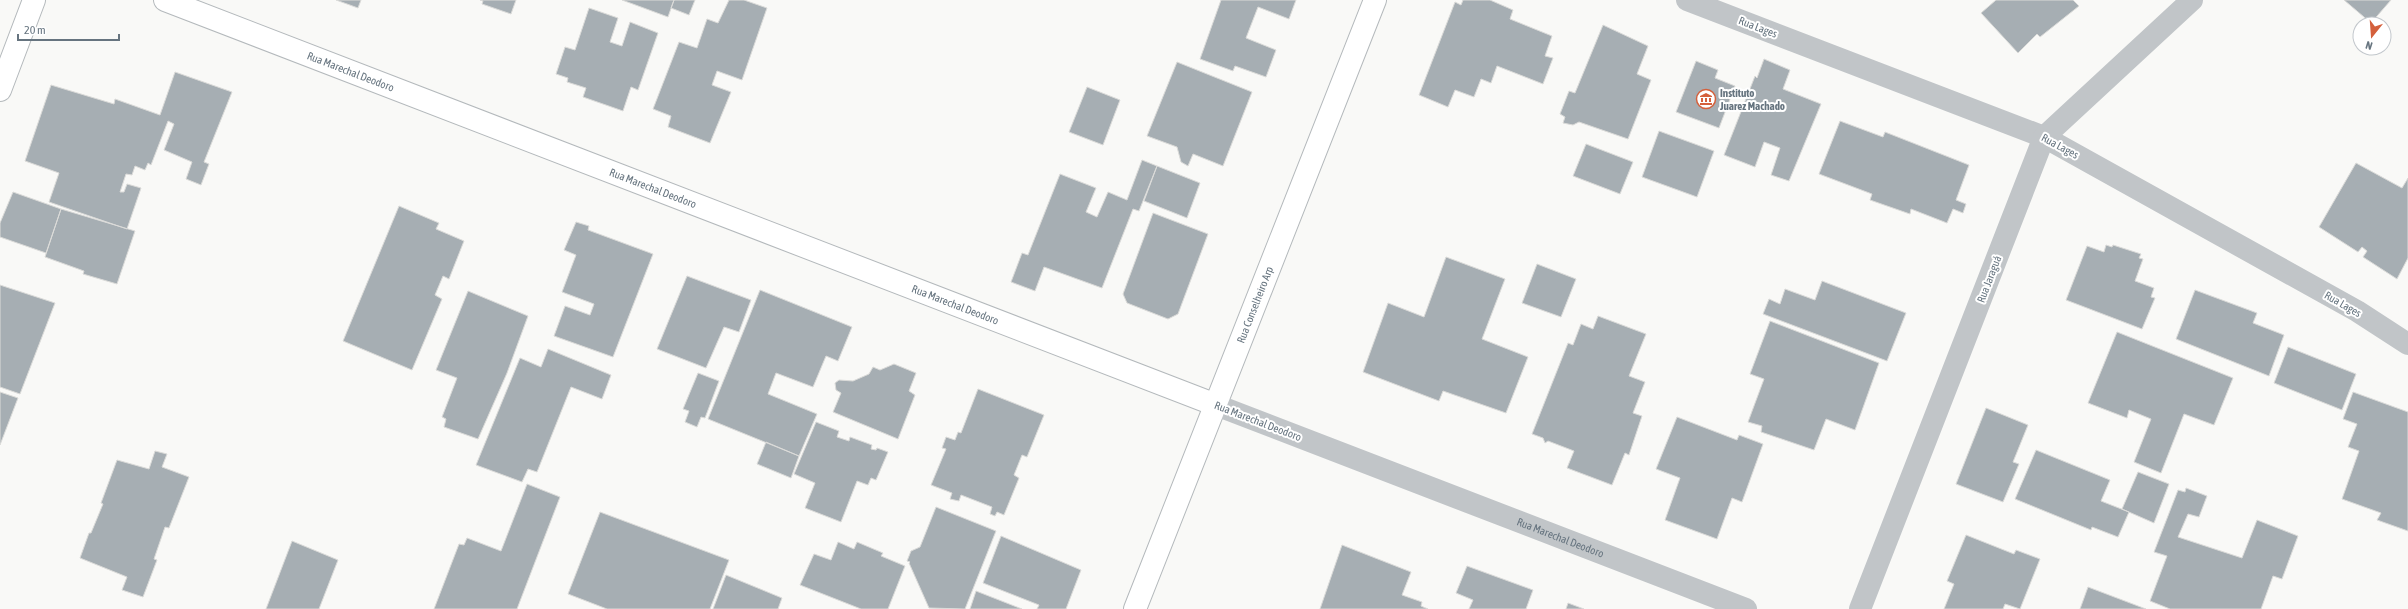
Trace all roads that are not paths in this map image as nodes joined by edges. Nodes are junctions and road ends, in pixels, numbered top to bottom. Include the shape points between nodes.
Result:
1 (34, 0) edge
2 (165, 0) edge
3 (1375, 0) edge
4 (1687, 0) edge
5 (2192, 0) edge
6 (0, 90) edge
7 (2044, 137) junction
8 (2408, 344) edge
9 (1216, 405) junction
10 (1135, 609) edge
11 (1746, 609) edge
12 (1860, 609) edge

1 - 6 main road
2 - 9 main road, Rua Marechal Deodoro
3 - 9 main road, Rua Conselheiro Arp
4 - 7 street, Rua Lages
5 - 7 street, Rua Jaraguá
7 - 8 street, Rua Lages via 2356,312
7 - 12 street, Rua Jaraguá
9 - 10 main road, Rua Conselheiro Arp
9 - 11 street, Rua Marechal Deodoro

